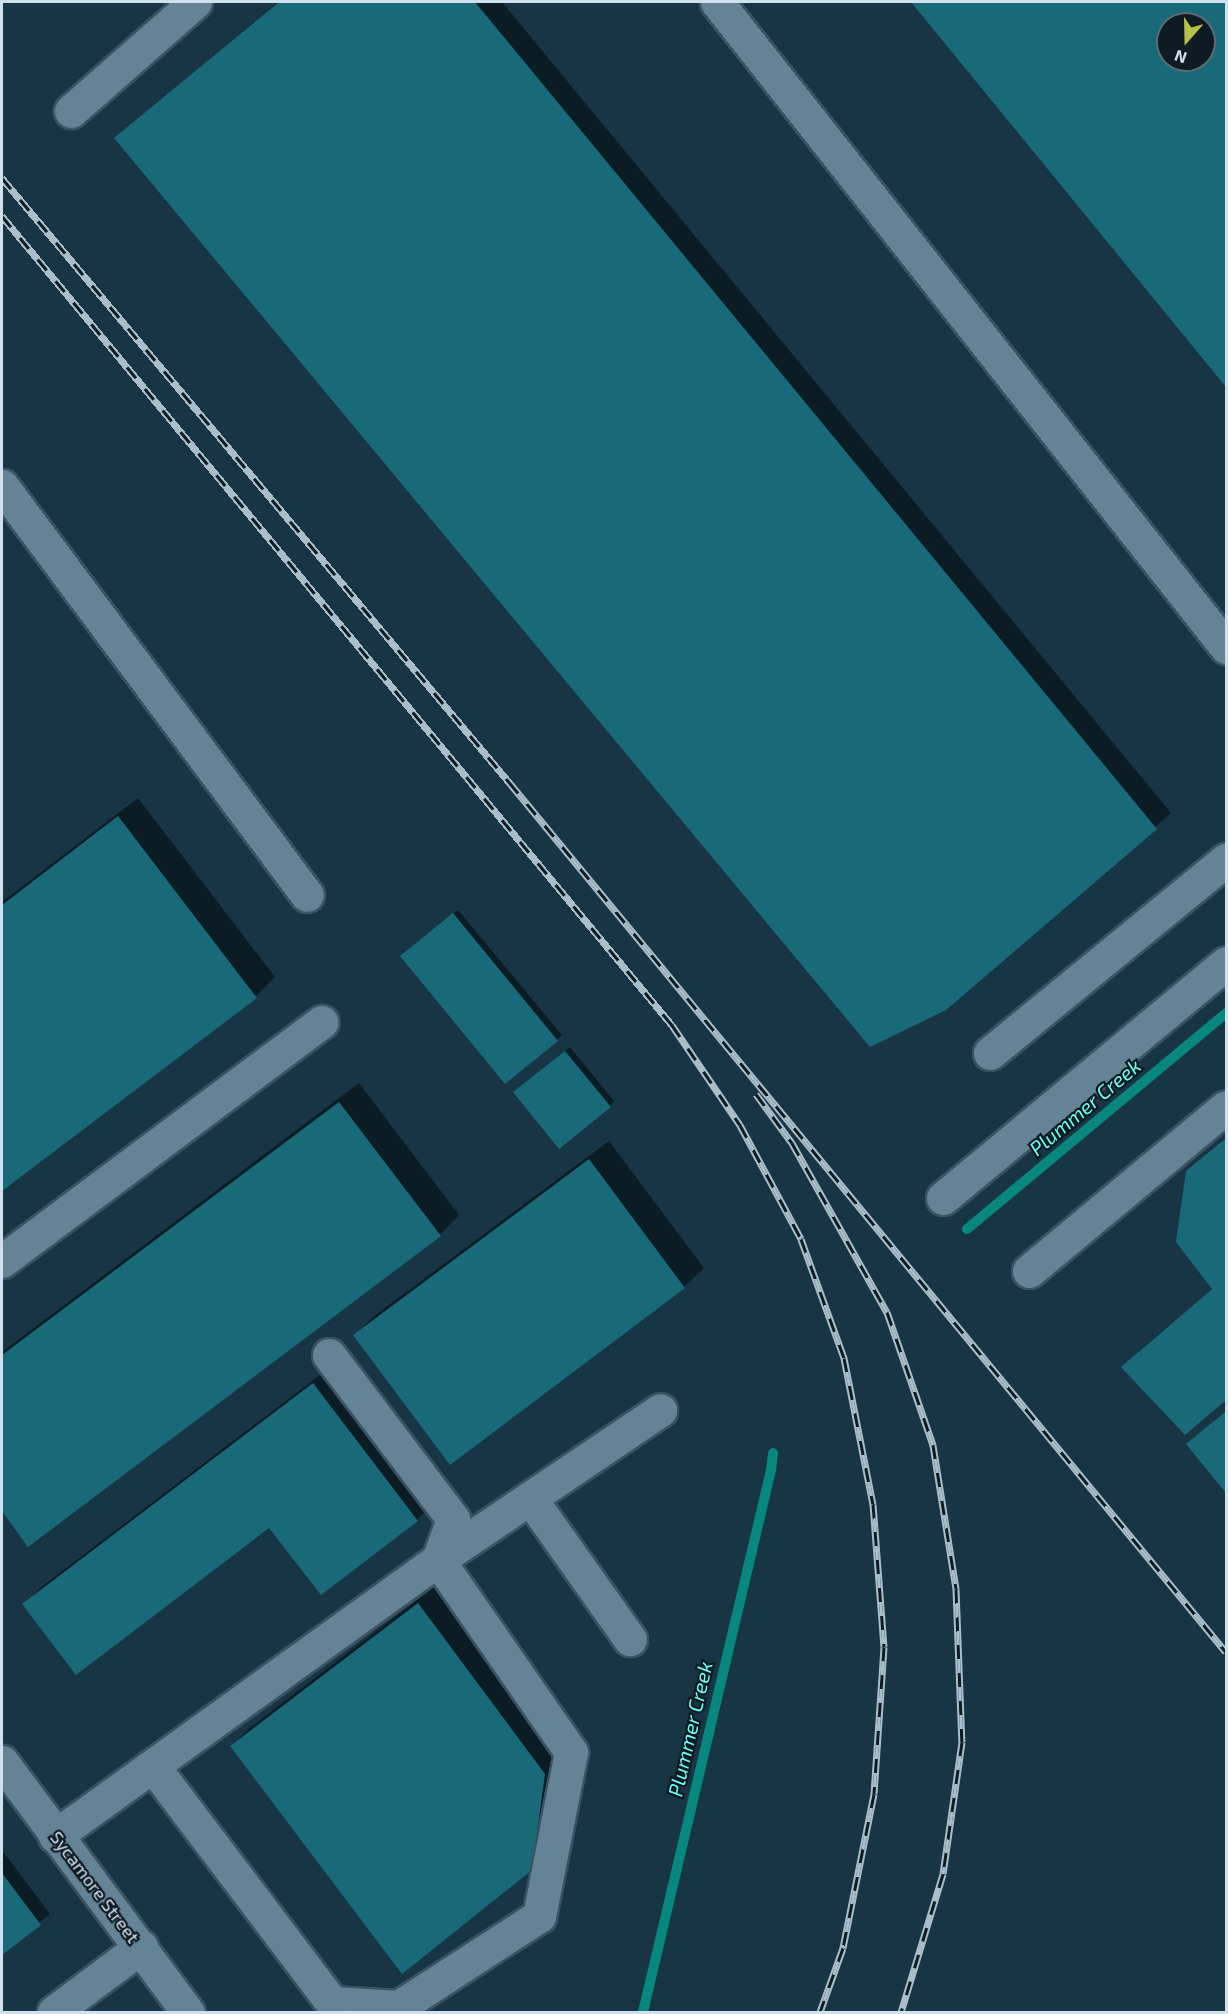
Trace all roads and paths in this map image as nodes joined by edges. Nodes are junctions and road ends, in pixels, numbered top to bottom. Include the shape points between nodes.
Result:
1 (195, 2) edge
2 (717, 2) edge
3 (71, 111) dead end
4 (2, 486) edge
5 (1227, 647) edge
6 (1227, 860) edge
7 (307, 895) dead end
8 (1227, 963) edge
9 (321, 1022) dead end
10 (990, 1053) dead end
11 (1227, 1107) edge
12 (943, 1198) dead end
13 (2, 1261) edge
14 (1029, 1271) dead end
15 (329, 1356) dead end
16 (660, 1410) dead end
17 (530, 1498) junction
18 (438, 1560) junction
19 (630, 1639) dead end
20 (2, 1762) edge
21 (153, 1766) junction
22 (55, 1836) junction
23 (141, 1947) junction
24 (54, 2013) edge
25 (189, 2013) edge

1 - 3 street
2 - 5 street
4 - 7 street
6 - 10 street
8 - 12 street
9 - 13 street
11 - 14 street
15 - 18 street via 453,1519
16 - 17 street
17 - 18 street
17 - 19 street
18 - 21 street
18 - 21 street via 571,1752 539,1916 399,2007 332,2003
20 - 22 street, Sycamore Street
21 - 22 street
22 - 23 street, Sycamore Street
23 - 24 street
23 - 25 street, Sycamore Street

